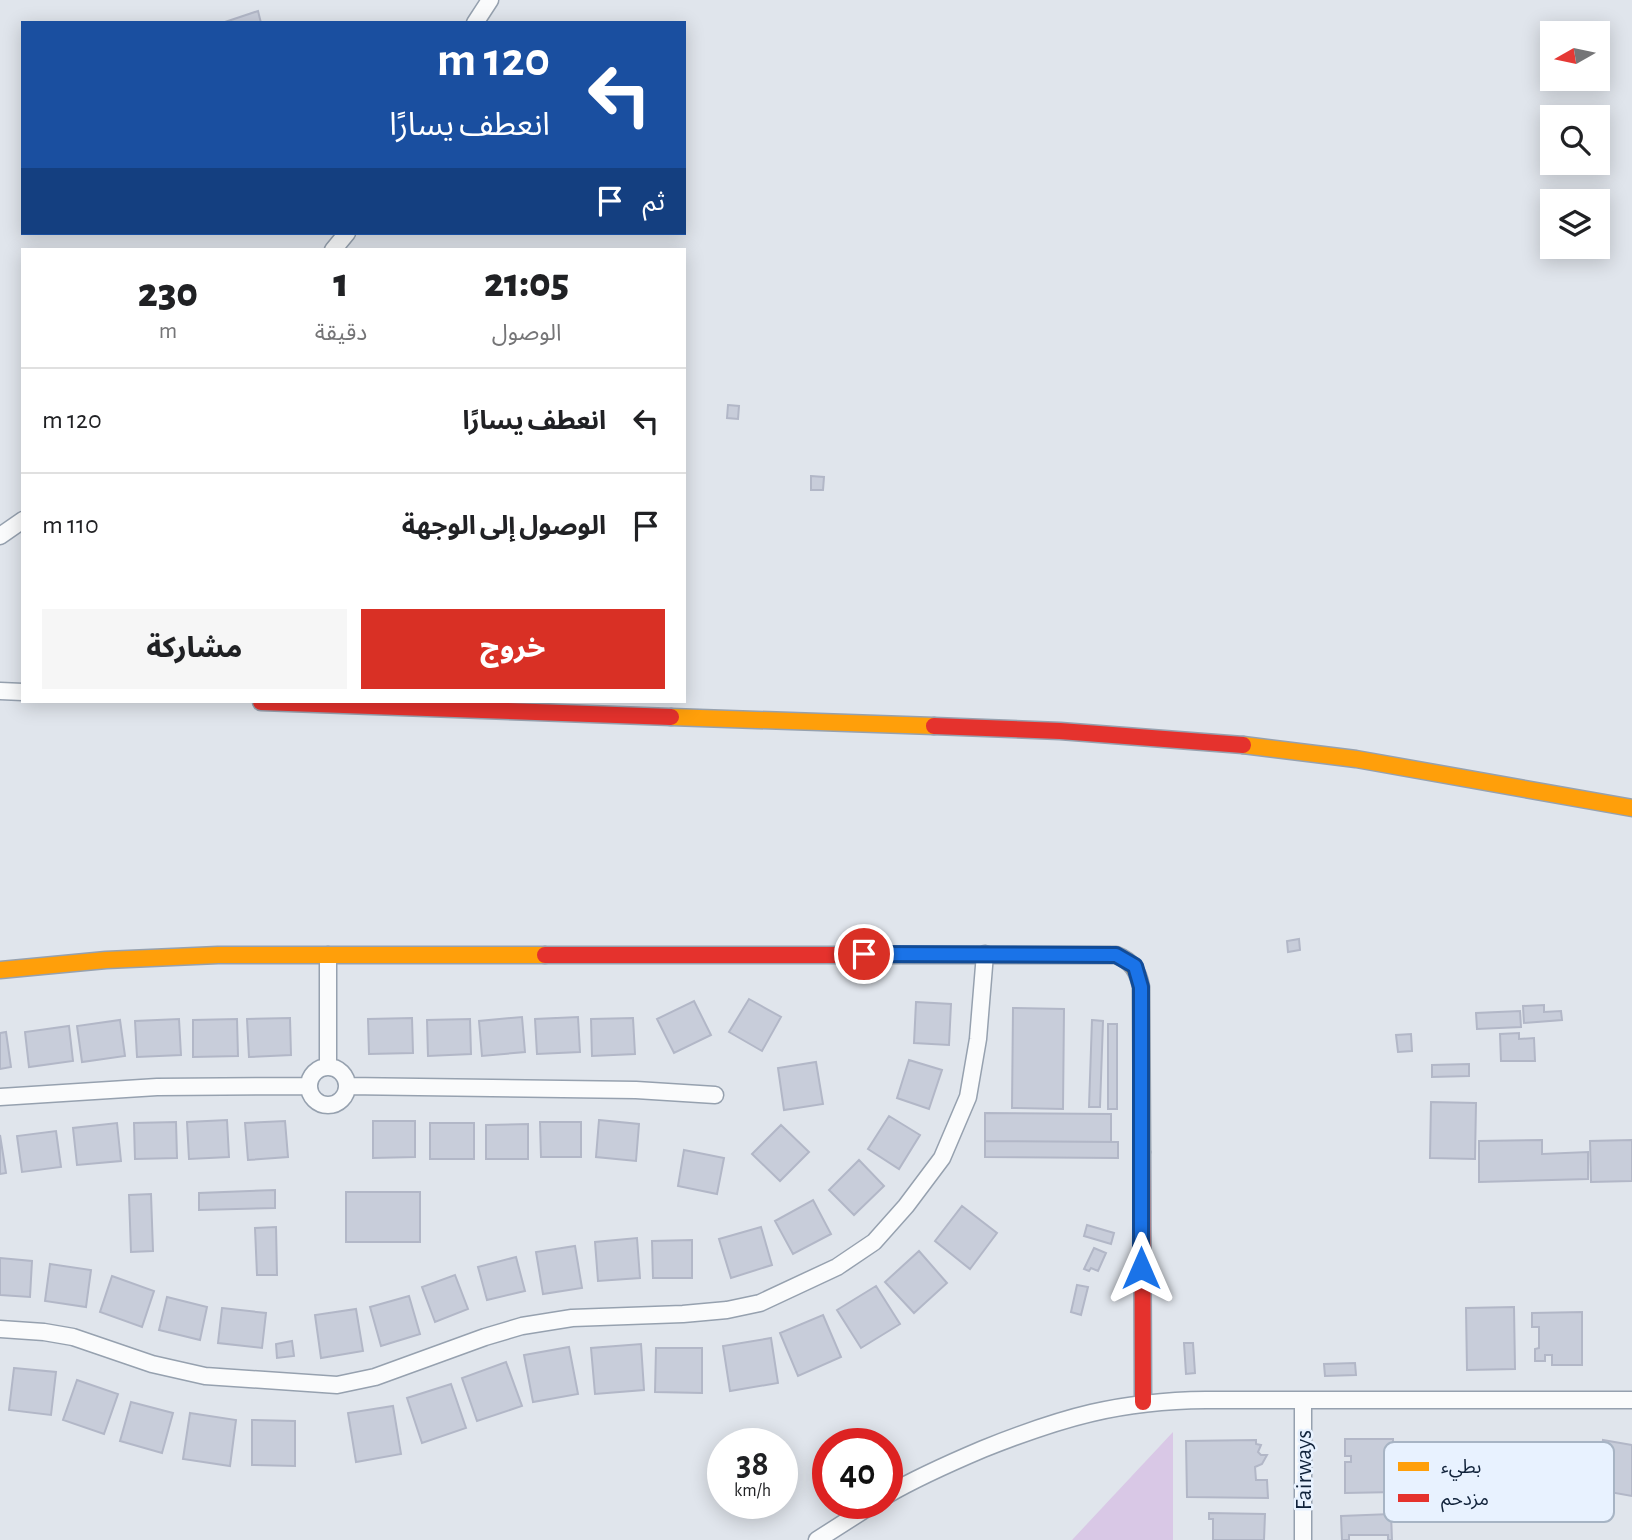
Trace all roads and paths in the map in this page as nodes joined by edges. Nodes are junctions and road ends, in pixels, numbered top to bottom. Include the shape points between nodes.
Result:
1 (490, 0) edge
2 (476, 21) edge
3 (21, 521) edge
4 (0, 536) edge
5 (0, 691) edge
6 (21, 692) edge
7 (289, 703) edge
8 (1632, 808) edge
9 (985, 954) junction
10 (328, 955) junction
11 (0, 970) edge
12 (328, 1067) junction
13 (347, 1086) junction
14 (308, 1087) junction
15 (715, 1095) dead end
16 (0, 1097) edge
17 (0, 1329) edge
18 (1303, 1400) junction
19 (1632, 1400) edge
20 (1143, 1402) junction
21 (903, 1486) edge
22 (850, 1519) edge
23 (817, 1540) edge
24 (1303, 1540) edge

1 - 2 street
3 - 4 street
5 - 6 street
7 - 8 street via 1060,731 1210,741 1368,761
9 - 10 street
9 - 17 street via 968,1097 942,1158 874,1242 837,1266 760,1303 727,1310 572,1318 522,1326 375,1377 337,1385 205,1377 73,1337
9 - 20 street via 1116,955 1130,961 1139,973
10 - 11 street via 162,957
10 - 12 street
12 - 13 street via 342,1072
12 - 14 street via 314,1073
13 - 14 street via 342,1100 328,1106 314,1100
13 - 15 street
14 - 16 street via 157,1087
18 - 19 street
18 - 20 street
18 - 24 street, Fairways
20 - 21 street via 1041,1427
22 - 23 street

